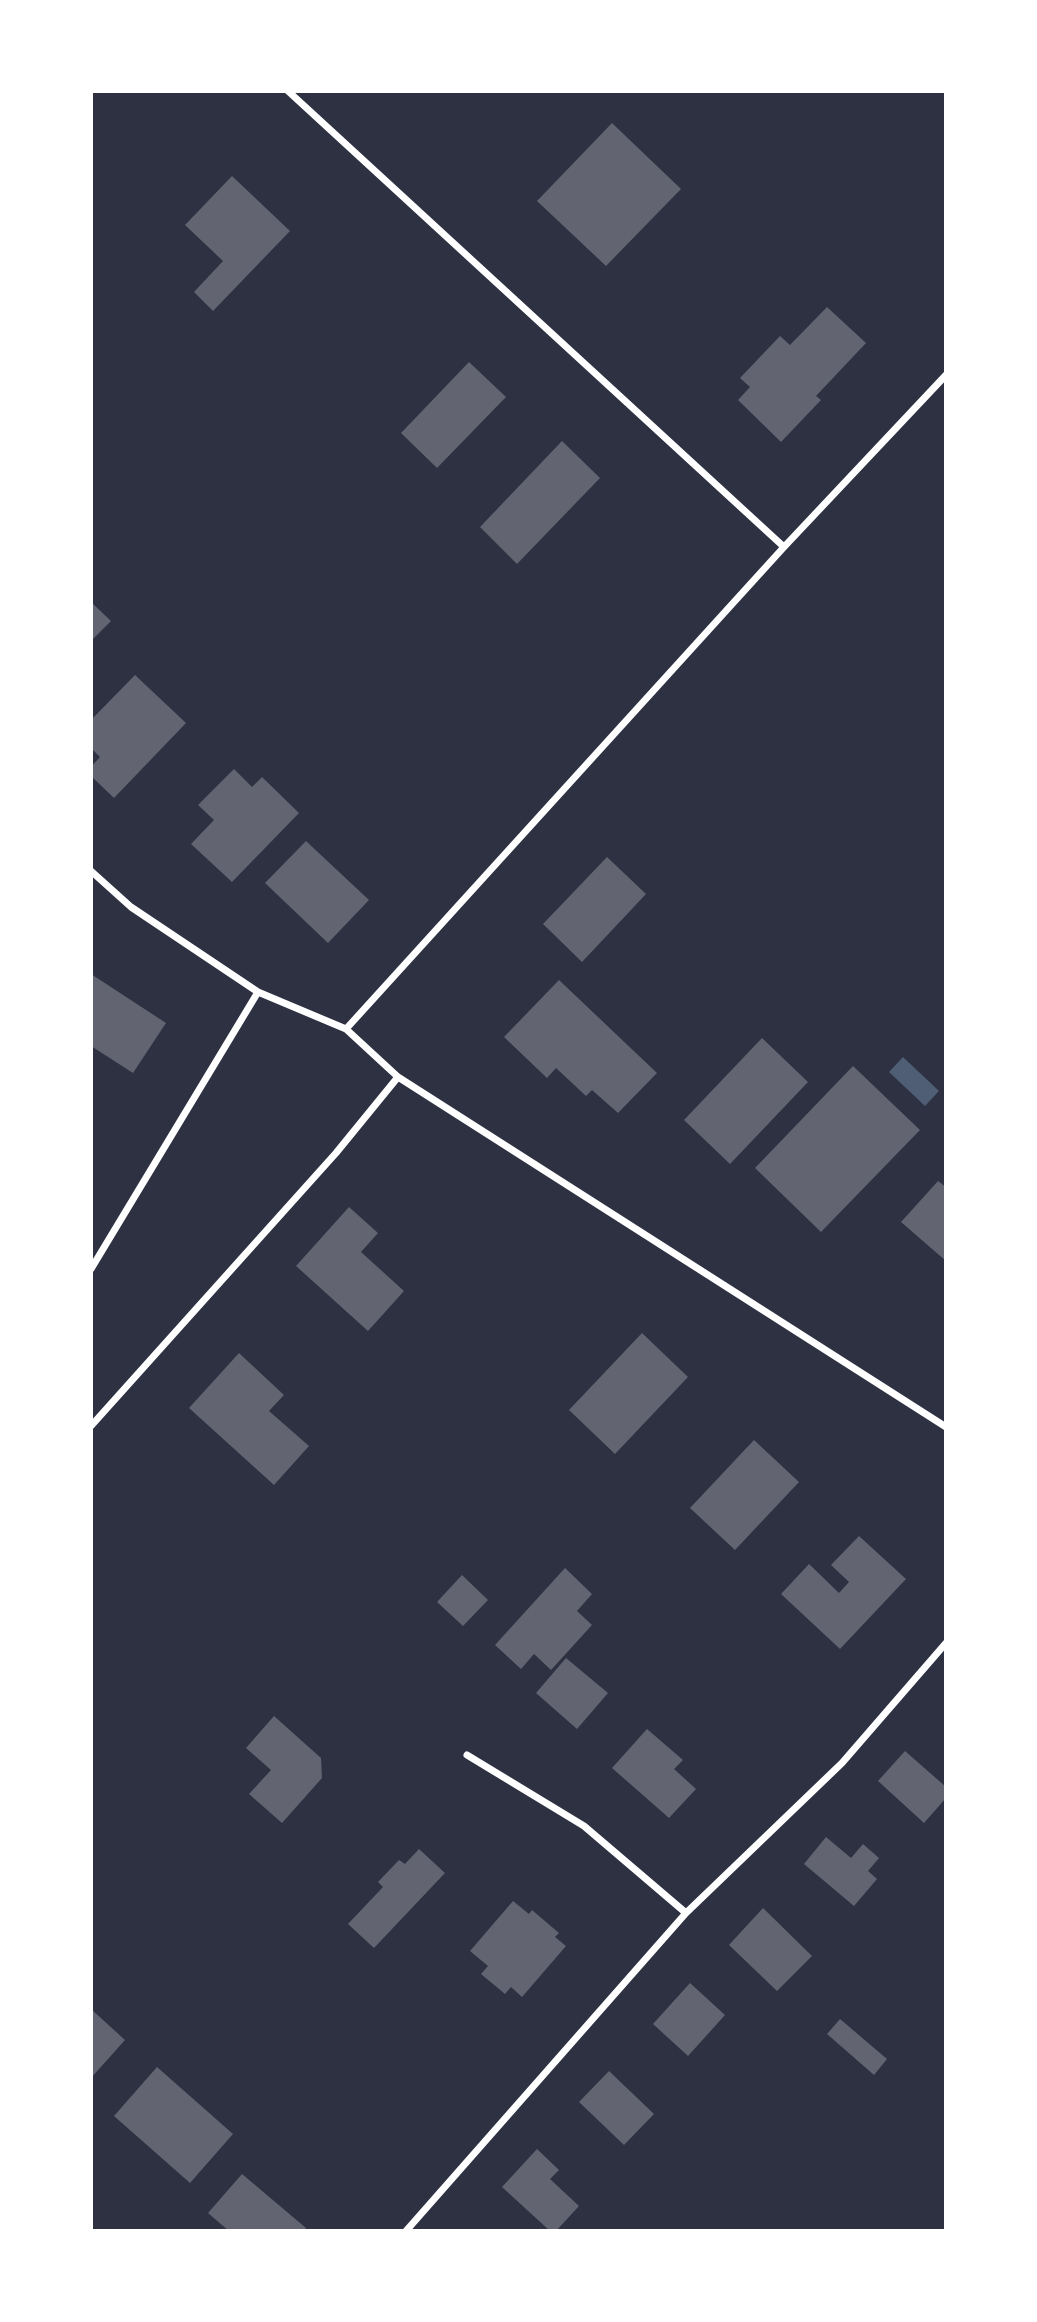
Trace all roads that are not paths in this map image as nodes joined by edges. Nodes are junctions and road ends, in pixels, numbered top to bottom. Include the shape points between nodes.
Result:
1 (288, 91) edge
2 (946, 376) edge
3 (784, 547) junction
4 (91, 871) edge
5 (258, 992) junction
6 (346, 1029) junction
7 (398, 1077) junction
8 (91, 1269) edge
9 (91, 1426) edge
10 (946, 1427) edge
11 (946, 1643) edge
12 (467, 1755) dead end
13 (686, 1913) junction
14 (406, 2231) edge

1 - 3 street
2 - 3 street
3 - 6 street
4 - 5 street via 131,907
5 - 6 street
5 - 8 street
6 - 7 street
7 - 9 street via 336,1153
7 - 10 street
11 - 13 street via 842,1763
12 - 13 street via 584,1826
13 - 14 street

